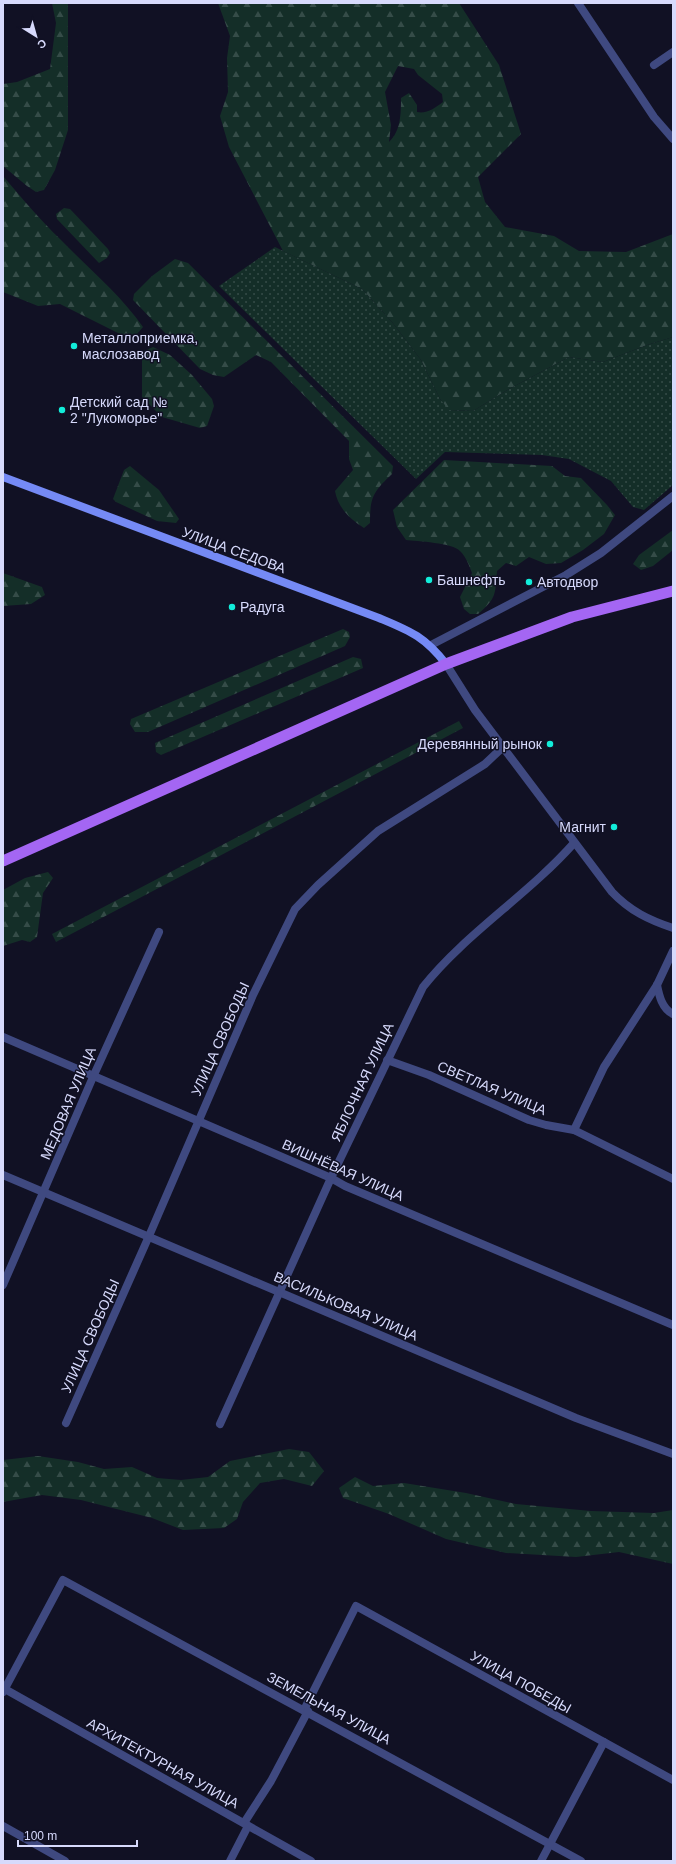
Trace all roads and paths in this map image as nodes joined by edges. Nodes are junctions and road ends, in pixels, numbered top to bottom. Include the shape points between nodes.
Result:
1 (578, 3) edge
2 (673, 52) edge
3 (654, 65) dead end
4 (673, 140) edge
5 (3, 477) edge
6 (673, 496) edge
7 (673, 591) edge
8 (431, 645) junction
9 (446, 664) junction
10 (503, 747) junction
11 (574, 843) junction
12 (3, 861) edge
13 (673, 928) edge
14 (159, 932) dead end
15 (673, 951) edge
16 (656, 985) junction
17 (673, 1014) edge
18 (3, 1037) edge
19 (387, 1060) junction
20 (93, 1077) junction
21 (199, 1121) junction
22 (574, 1130) junction
23 (7, 1176) edge
24 (332, 1178) junction
25 (673, 1179) edge
26 (44, 1192) junction
27 (149, 1236) junction
28 (3, 1285) edge
29 (280, 1293) junction
30 (673, 1325) edge
31 (66, 1422) dead end
32 (220, 1424) dead end
33 (673, 1454) edge
34 (3, 1690) edge
35 (306, 1710) junction
36 (604, 1742) junction
37 (673, 1780) edge
38 (246, 1825) junction
39 (3, 1826) edge
40 (550, 1844) junction
41 (65, 1861) edge
42 (230, 1861) edge
43 (311, 1861) edge
44 (541, 1861) edge
45 (581, 1861) edge

1 - 4 street via 654,117
2 - 3 street
5 - 8 main road, УЛИЦА СЕДОВА via 379,618 410,631
6 - 8 street via 601,553 566,575
7 - 9 main road via 572,617
8 - 9 main road, УЛИЦА СЕДОВА
9 - 10 street via 474,710
9 - 12 main road
10 - 11 street
10 - 21 street, УЛИЦА СВОБОДЫ via 485,764 378,831 295,909 253,995
11 - 13 street via 622,902 639,915
11 - 19 street, ЯБЛОЧНАЯ УЛИЦА via 534,884 441,964 423,987
14 - 20 street, МЕДОВАЯ УЛИЦА
15 - 16 street
16 - 17 street via 663,1004
16 - 22 street via 604,1067
18 - 20 street, ВИШНЁВАЯ УЛИЦА
19 - 22 street, СВЕТЛАЯ УЛИЦА via 429,1075 529,1120
19 - 24 street, ЯБЛОЧНАЯ УЛИЦА
20 - 21 street, ВИШНЁВАЯ УЛИЦА
20 - 26 street, МЕДОВАЯ УЛИЦА
21 - 24 street, ВИШНЁВАЯ УЛИЦА
21 - 27 street, УЛИЦА СВОБОДЫ
22 - 25 street, СВЕТЛАЯ УЛИЦА
23 - 26 street, ВАСИЛЬКОВАЯ УЛИЦА
24 - 29 street, ЯБЛОЧНАЯ УЛИЦА
24 - 30 street, ВИШНЁВАЯ УЛИЦА via 345,1186
26 - 27 street, ВАСИЛЬКОВАЯ УЛИЦА
26 - 28 street, МЕДОВАЯ УЛИЦА
27 - 29 street, ВАСИЛЬКОВАЯ УЛИЦА
27 - 31 street, УЛИЦА СВОБОДЫ
29 - 32 street, ЯБЛОЧНАЯ УЛИЦА
29 - 33 street, ВАСИЛЬКОВАЯ УЛИЦА via 576,1418
34 - 35 street, ЗЕМЕЛЬНАЯ УЛИЦА via 63,1580
34 - 38 street, АРХИТЕКТУРНАЯ УЛИЦА
35 - 36 street, УЛИЦА ПОБЕДЫ via 356,1606
35 - 38 street
35 - 40 street, ЗЕМЕЛЬНАЯ УЛИЦА
36 - 37 street, УЛИЦА ПОБЕДЫ
36 - 40 street
38 - 42 street
38 - 43 street, АРХИТЕКТУРНАЯ УЛИЦА
39 - 41 street
40 - 44 street
40 - 45 street, ЗЕМЕЛЬНАЯ УЛИЦА

